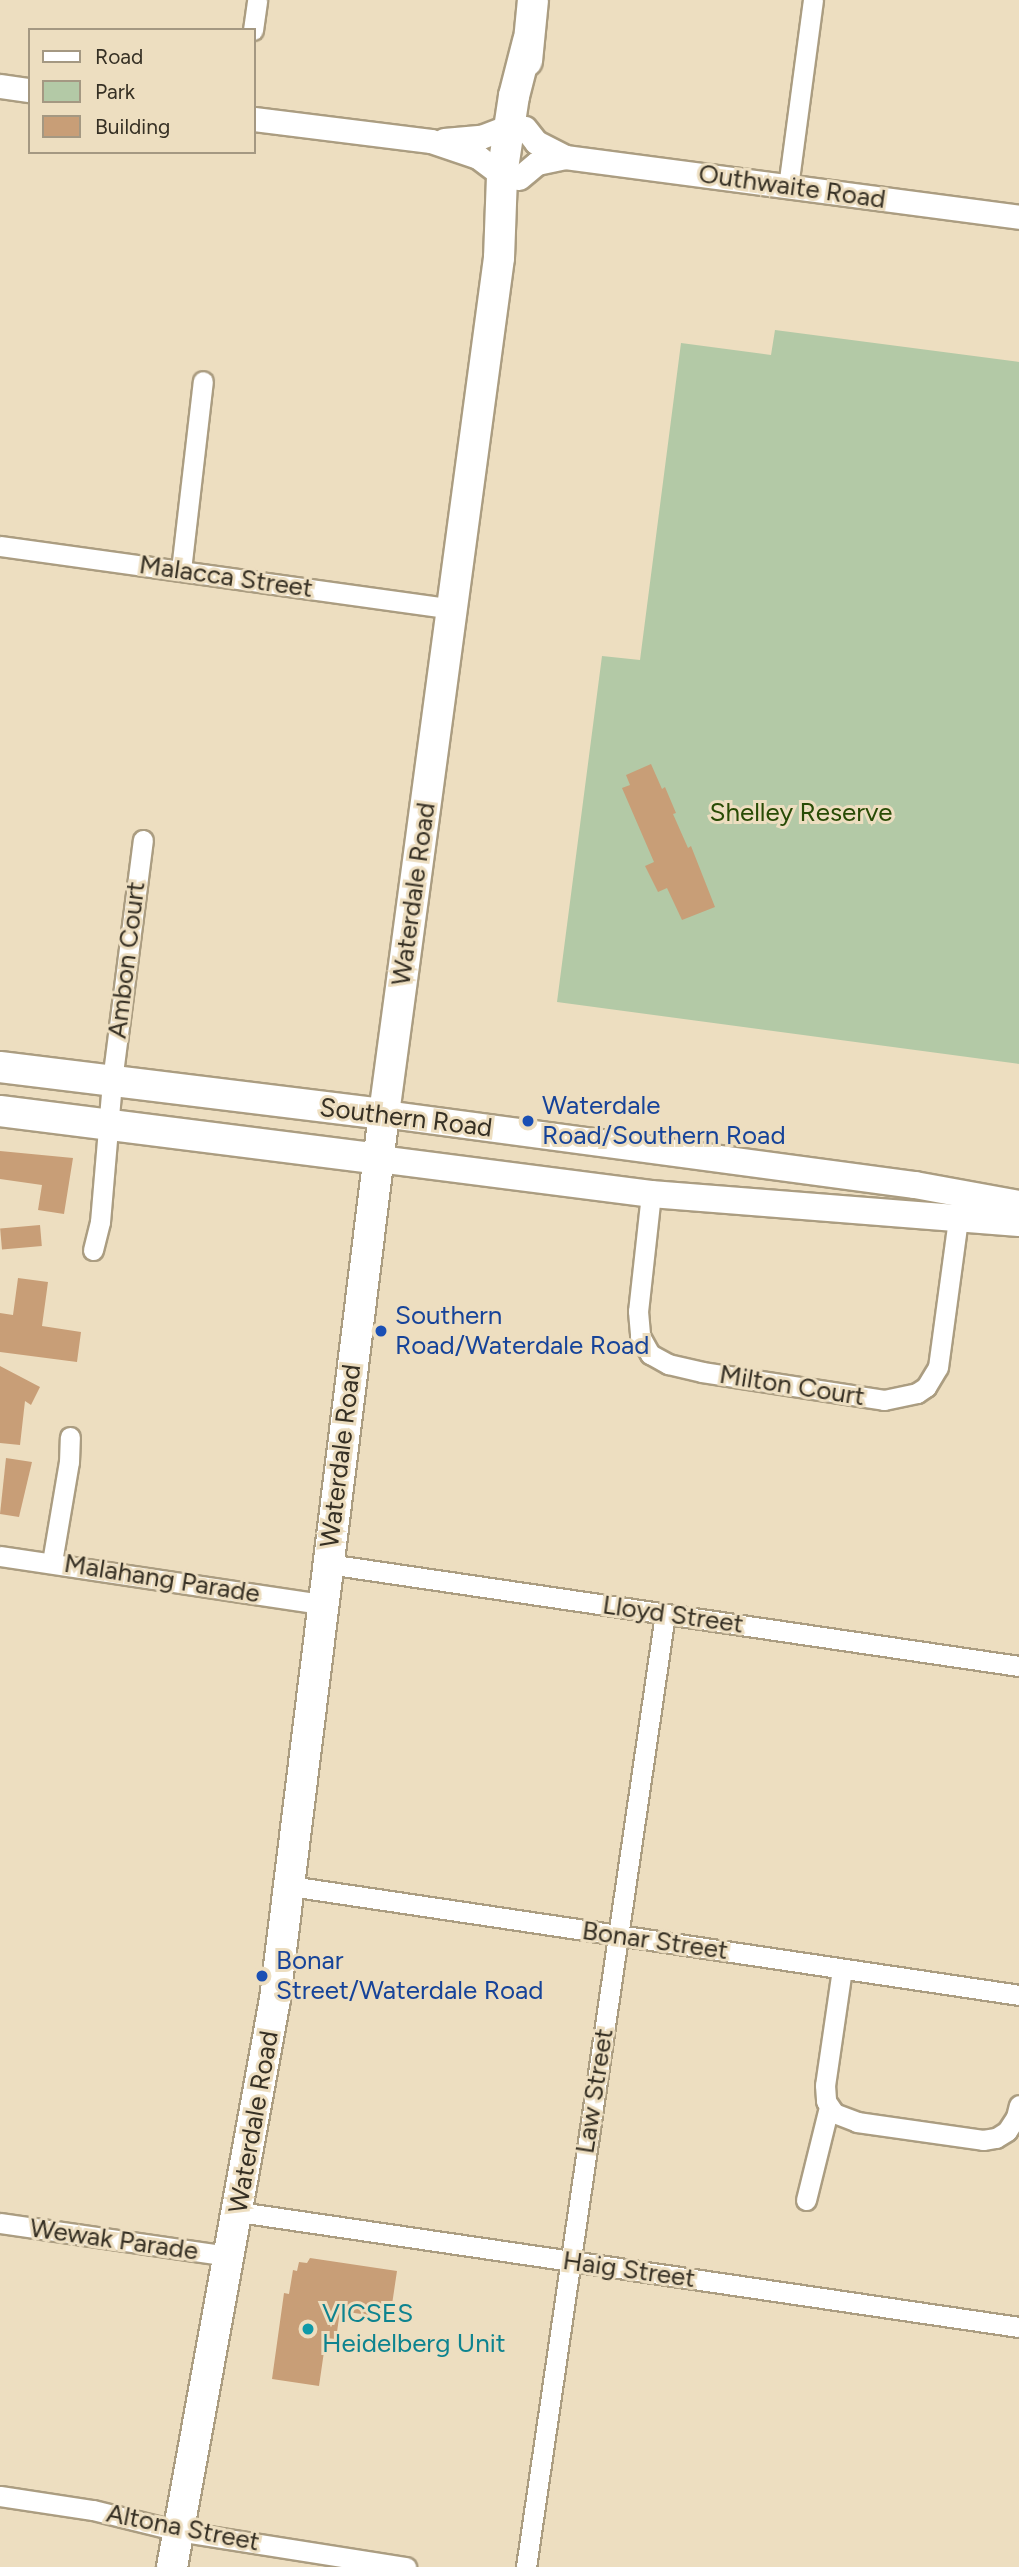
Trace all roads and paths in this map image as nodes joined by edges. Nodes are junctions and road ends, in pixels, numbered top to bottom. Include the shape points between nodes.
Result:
1 (257, 0) edge
2 (533, 0) edge
3 (813, 0) edge
4 (253, 28) edge
5 (0, 86) edge
6 (28, 90) edge
7 (256, 119) edge
8 (517, 127) junction
9 (430, 141) junction
10 (565, 157) junction
11 (510, 177) junction
12 (788, 187) junction
13 (1019, 218) edge
14 (203, 380) dead end
15 (0, 546) edge
16 (181, 570) junction
17 (452, 609) junction
18 (143, 840) dead end
19 (0, 1067) edge
20 (112, 1081) junction
21 (0, 1111) edge
22 (384, 1114) junction
23 (108, 1125) junction
24 (379, 1158) junction
25 (651, 1194) junction
26 (1019, 1204) edge
27 (958, 1220) junction
28 (1019, 1223) edge
29 (93, 1250) dead end
30 (70, 1437) dead end
31 (0, 1556) edge
32 (52, 1562) junction
33 (328, 1564) junction
34 (323, 1604) junction
35 (666, 1614) junction
36 (1019, 1666) edge
37 (290, 1886) junction
38 (619, 1936) junction
39 (842, 1969) junction
40 (1019, 1995) edge
41 (1019, 2105) edge
42 (829, 2107) junction
43 (806, 2200) dead end
44 (239, 2212) junction
45 (0, 2223) edge
46 (229, 2256) junction
47 (570, 2261) junction
48 (1019, 2327) edge
49 (0, 2496) edge
50 (178, 2531) junction
51 (172, 2567) edge
52 (407, 2567) edge
53 (526, 2567) edge

1 - 4 street
2 - 8 main road, Waterdale Road
3 - 12 street
5 - 6 street
7 - 9 street
8 - 9 street via 481,137
8 - 10 street, Outhwaite Road
8 - 11 main road, Waterdale Road
9 - 11 street via 478,157
10 - 11 street, Outhwaite Road via 537,163
10 - 12 street, Outhwaite Road
11 - 17 main road, Waterdale Road
12 - 13 street, Outhwaite Road
14 - 16 street
15 - 16 street, Malacca Street
16 - 17 street, Malacca Street
17 - 22 main road, Waterdale Road
18 - 20 street, Ambon Court
19 - 20 main road, Southern Road
20 - 22 main road, Southern Road
20 - 23 street, Ambon Court
21 - 23 main road, Southern Road
22 - 24 main road, Waterdale Road
22 - 26 main road, Southern Road via 915,1185
23 - 24 main road, Southern Road
23 - 29 street, Ambon Court via 100,1222
24 - 25 main road, Southern Road
24 - 33 main road, Waterdale Road
25 - 27 main road, Southern Road
25 - 27 street, Milton Court via 638,1311 640,1335 650,1354 668,1364 702,1372 884,1400 917,1393 938,1367
27 - 28 main road, Southern Road
30 - 32 street
31 - 32 street, Malahang Parade
32 - 34 street, Malahang Parade
33 - 34 main road, Waterdale Road
33 - 35 street, Lloyd Street
34 - 37 main road, Waterdale Road
35 - 36 street, Lloyd Street
35 - 38 street, Law Street
37 - 38 street, Bonar Street
37 - 44 main road, Waterdale Road
38 - 39 street, Bonar Street
38 - 47 street, Law Street
39 - 40 street, Bonar Street
39 - 42 street via 825,2085
41 - 42 street via 1007,2131 983,2140 858,2122 839,2117
42 - 43 street
44 - 46 main road, Waterdale Road
44 - 47 street, Haig Street
45 - 46 street, Wewak Parade
46 - 50 main road, Waterdale Road
47 - 48 street, Haig Street
47 - 53 street, Law Street
49 - 50 street, Altona Street via 93,2510
50 - 51 main road, Waterdale Road
50 - 52 street, Altona Street

